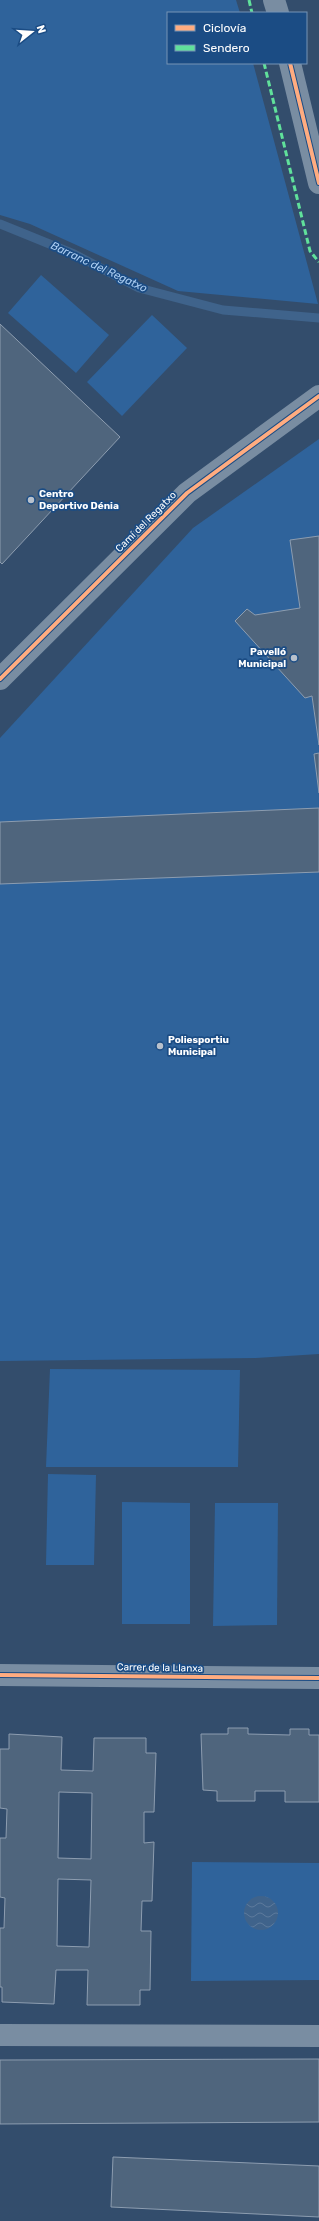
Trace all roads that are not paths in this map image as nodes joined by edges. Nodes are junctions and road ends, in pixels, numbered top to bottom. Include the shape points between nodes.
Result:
1 (274, 0) edge
2 (278, 12) edge
3 (290, 64) edge
4 (319, 183) edge
5 (319, 396) edge
6 (0, 679) edge
7 (0, 1674) edge
8 (319, 1678) edge
9 (0, 2035) edge
10 (319, 2036) edge

1 - 2 street
3 - 4 street
5 - 6 street, Camí del Regatxo via 187,493
7 - 8 street, Carrer de la Llanxa
9 - 10 street

